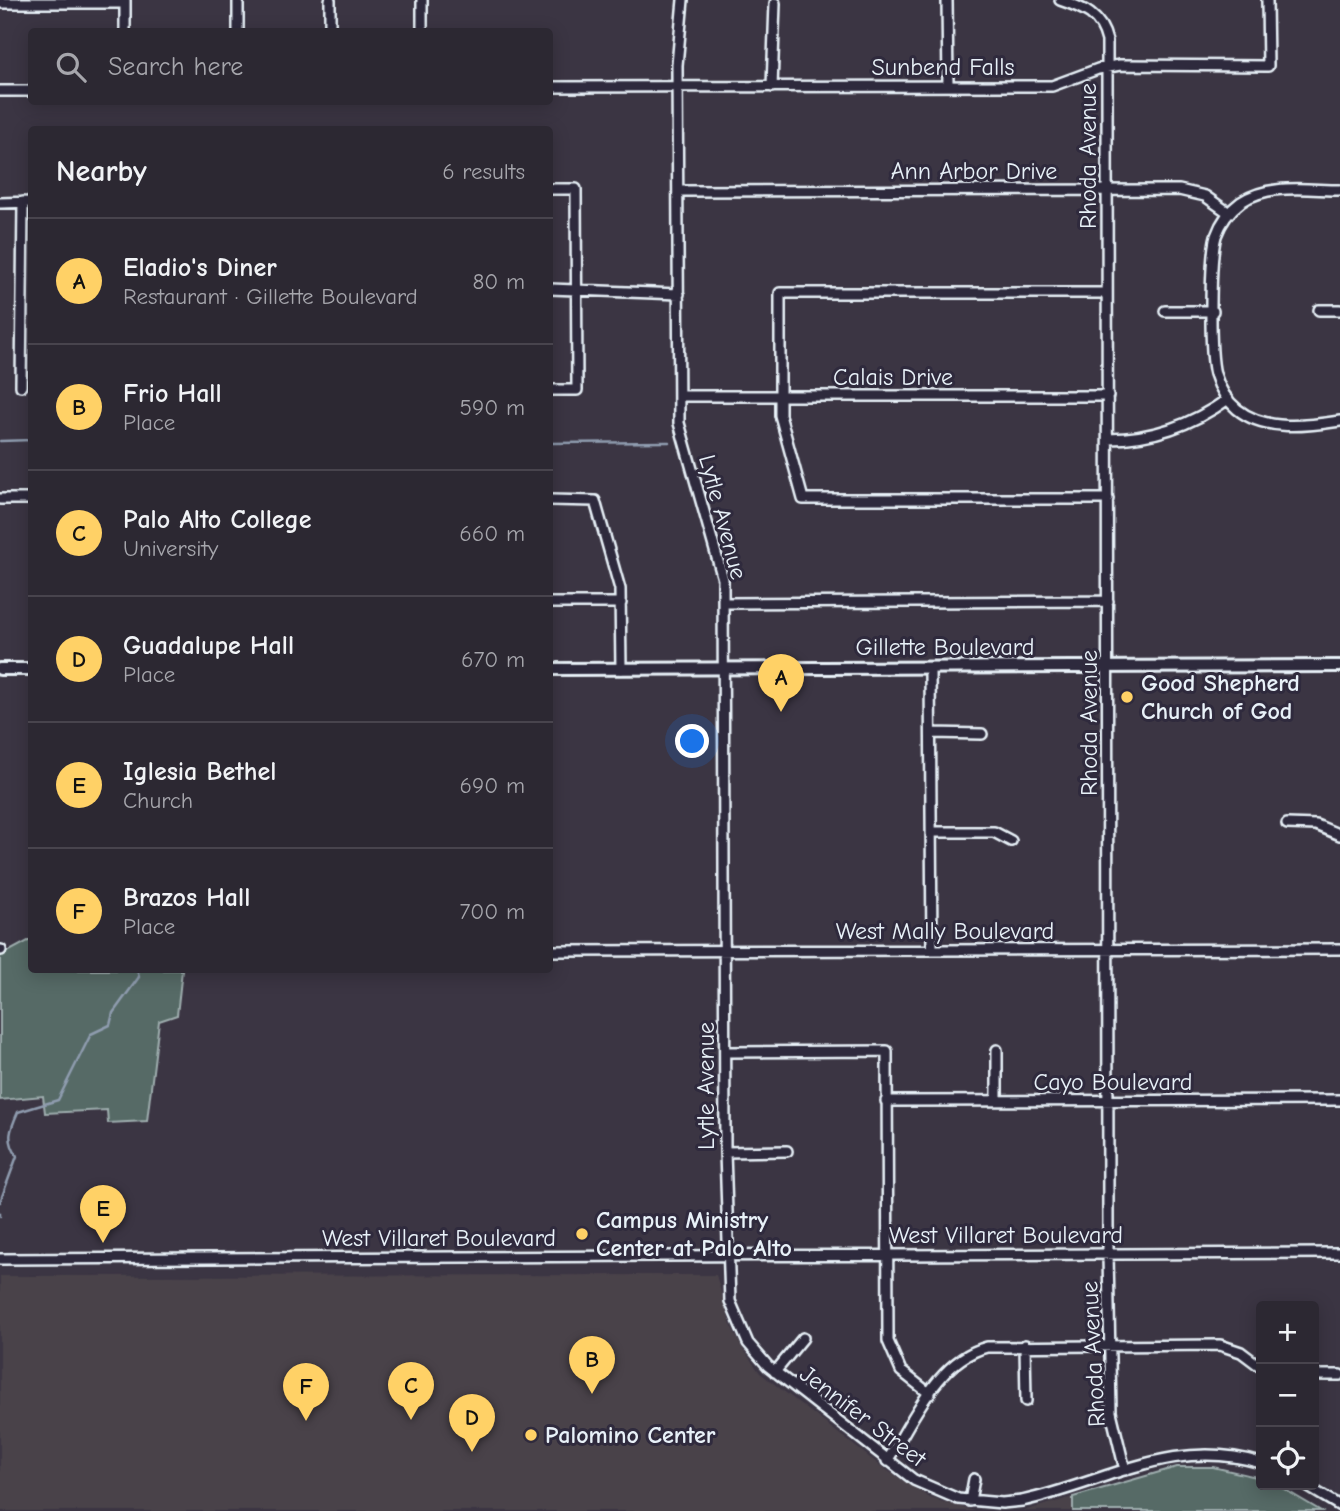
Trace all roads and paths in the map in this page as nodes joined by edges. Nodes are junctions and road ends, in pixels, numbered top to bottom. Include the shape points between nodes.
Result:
1 (238, 0) edge
2 (330, 0) edge
3 (422, 0) edge
4 (683, 0) edge
5 (947, 0) edge
6 (1060, 0) edge
7 (1267, 0) edge
8 (125, 2) edge
9 (0, 4) edge
10 (775, 4) dead end
11 (125, 28) edge
12 (238, 28) edge
13 (330, 28) edge
14 (422, 28) edge
15 (1107, 67) junction
16 (947, 86) junction
17 (553, 87) edge
18 (678, 87) junction
19 (772, 87) junction
20 (0, 91) edge
21 (28, 91) edge
22 (553, 190) edge
23 (1107, 190) junction
24 (1340, 190) edge
25 (679, 191) junction
26 (0, 202) edge
27 (27, 202) edge
28 (1229, 213) junction
29 (553, 289) edge
30 (576, 289) junction
31 (1107, 293) junction
32 (679, 294) junction
33 (1319, 310) dead end
34 (1340, 310) edge
35 (1213, 311) junction
36 (1166, 312) dead end
37 (21, 386) dead end
38 (553, 390) edge
39 (679, 396) junction
40 (780, 396) junction
41 (1108, 396) junction
42 (1228, 400) junction
43 (1340, 421) edge
44 (1108, 439) junction
45 (0, 499) edge
46 (28, 499) edge
47 (1108, 499) junction
48 (553, 500) edge
49 (1108, 601) junction
50 (553, 603) edge
51 (724, 603) junction
52 (621, 604) junction
53 (1340, 666) edge
54 (1108, 667) junction
55 (725, 668) junction
56 (0, 669) edge
57 (28, 669) edge
58 (553, 669) edge
59 (621, 669) junction
60 (930, 669) junction
61 (932, 733) junction
62 (982, 734) dead end
63 (1287, 824) dead end
64 (932, 832) junction
65 (1340, 835) edge
66 (1011, 841) dead end
67 (1340, 949) edge
68 (726, 950) junction
69 (932, 950) junction
70 (1108, 950) junction
71 (553, 951) edge
72 (997, 1049) dead end
73 (726, 1052) junction
74 (1340, 1100) edge
75 (886, 1101) junction
76 (997, 1101) junction
77 (1108, 1101) junction
78 (787, 1151) dead end
79 (725, 1152) junction
80 (1340, 1253) edge
81 (888, 1254) junction
82 (1108, 1254) junction
83 (727, 1255) junction
84 (0, 1259) edge
85 (803, 1338) dead end
86 (1025, 1345) junction
87 (1109, 1345) junction
88 (1257, 1364) edge
89 (775, 1372) junction
90 (1319, 1375) edge
91 (1340, 1375) edge
92 (930, 1394) junction
93 (1026, 1401) dead end
94 (887, 1461) junction
95 (1256, 1462) edge
96 (1125, 1470) junction
97 (974, 1479) dead end
98 (1313, 1490) edge
99 (970, 1501) junction
100 (1340, 1506) edge

1 - 12 street
2 - 13 street
3 - 14 street
4 - 18 street, Lytle Avenue
5 - 16 street
6 - 15 street, Rhoda Avenue via 1098,19 1107,41
7 - 15 street, Sunbend Falls via 1268,66
8 - 9 street
8 - 11 street
10 - 19 street
15 - 16 street, Sunbend Falls via 1052,86
15 - 23 street, Rhoda Avenue
16 - 19 street, Sunbend Falls
17 - 18 street, Sunbend Falls
18 - 19 street, Sunbend Falls
18 - 25 street, Lytle Avenue
20 - 21 street
22 - 30 street via 576,189
23 - 25 street, Ann Arbor Drive
23 - 28 street, Ann Arbor Drive via 1192,192
23 - 31 street, Rhoda Avenue
24 - 28 street via 1266,191
25 - 32 street, Lytle Avenue
26 - 27 street
27 - 37 street
28 - 35 street via 1213,250
29 - 30 street
30 - 32 street
30 - 38 street via 577,390
31 - 40 street via 780,293
31 - 41 street, Rhoda Avenue
32 - 39 street, Lytle Avenue
33 - 34 street
35 - 36 street
35 - 42 street via 1214,369
39 - 40 street, Calais Drive
39 - 51 street, Lytle Avenue via 681,436 722,570
40 - 41 street, Calais Drive
40 - 47 street via 783,430 803,499
41 - 44 street, Rhoda Avenue
42 - 43 street via 1245,415 1265,423
42 - 44 street via 1203,417 1150,436
44 - 47 street, Rhoda Avenue
45 - 46 street
47 - 49 street, Rhoda Avenue
48 - 52 street via 595,500 618,577
49 - 51 street
49 - 54 street, Rhoda Avenue
50 - 52 street
51 - 55 street, Lytle Avenue
52 - 59 street
53 - 54 main road, Gillette Boulevard
54 - 60 main road, Gillette Boulevard
54 - 70 street, Rhoda Avenue
55 - 59 main road, Gillette Boulevard
55 - 60 main road, Gillette Boulevard
55 - 68 street, Lytle Avenue
56 - 57 main road
58 - 59 main road, Gillette Boulevard
60 - 61 street
61 - 62 street
61 - 64 street
63 - 65 street via 1316,825
64 - 66 street via 994,832
64 - 69 street
67 - 70 street, West Mally Boulevard
68 - 69 street, West Mally Boulevard
68 - 71 street, West Mally Boulevard
68 - 73 street, Lytle Avenue
69 - 70 street, West Mally Boulevard
70 - 77 street, Rhoda Avenue
72 - 76 street
73 - 75 street via 887,1051
73 - 79 street, Lytle Avenue
74 - 77 street, Cayo Boulevard
75 - 76 street, Cayo Boulevard
75 - 81 street
76 - 77 street, Cayo Boulevard
77 - 82 street, Rhoda Avenue
78 - 79 street
79 - 83 street, Lytle Avenue
80 - 82 street, West Villaret Boulevard
81 - 82 street, West Villaret Boulevard
81 - 83 street, West Villaret Boulevard
81 - 92 street via 887,1327 893,1357 906,1376
82 - 87 street, Rhoda Avenue
83 - 84 street, West Villaret Boulevard
83 - 89 street, Jennifer Street via 733,1313 748,1343
85 - 89 street
86 - 87 street
86 - 92 street via 972,1352 947,1369
86 - 93 street
87 - 88 street via 1220,1345
87 - 96 street, Rhoda Avenue via 1111,1412
89 - 94 street, Jennifer Street
90 - 91 street
92 - 94 street
94 - 99 street, Jennifer Street via 928,1488
95 - 96 street, Jennifer Street via 1223,1454 1185,1454
96 - 99 street, Jennifer Street via 1022,1500
97 - 99 street
98 - 100 street

